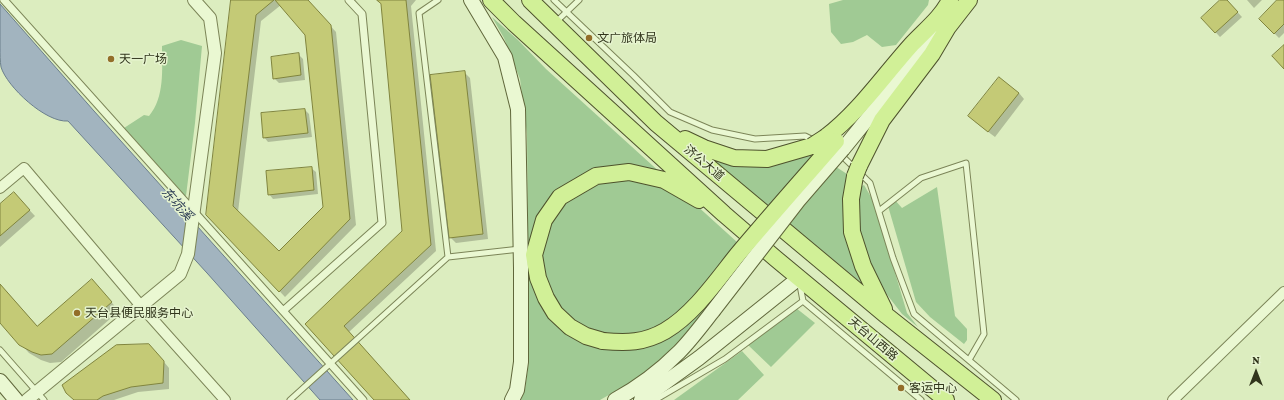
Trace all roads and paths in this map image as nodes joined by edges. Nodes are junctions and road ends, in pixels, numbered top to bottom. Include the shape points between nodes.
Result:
1 (4, 0) edge
2 (194, 0) edge
3 (349, 0) edge
4 (438, 0) edge
5 (471, 0) edge
6 (491, 0) edge
7 (530, 0) edge
8 (554, 0) edge
9 (579, 0) edge
10 (950, 0) edge
11 (970, 0) edge
12 (566, 12) junction
13 (942, 23) junction
14 (554, 24) junction
15 (535, 42) junction
16 (656, 123) junction
17 (835, 142) junction
18 (0, 188) edge
19 (878, 211) junction
20 (194, 212) junction
21 (724, 214) junction
22 (521, 249) junction
23 (448, 257) junction
24 (799, 278) junction
25 (1284, 292) edge
26 (803, 302) junction
27 (141, 306) junction
28 (282, 311) junction
29 (887, 316) junction
30 (0, 350) edge
31 (969, 360) junction
32 (331, 364) junction
33 (0, 381) edge
34 (41, 396) edge
35 (16, 400) edge
36 (28, 400) edge
37 (225, 400) edge
38 (290, 400) edge
39 (363, 400) edge
40 (512, 400) edge
41 (615, 400) edge
42 (641, 400) edge
43 (655, 400) edge
44 (922, 400) edge
45 (946, 400) edge
46 (993, 400) edge
47 (1016, 400) edge
48 (1173, 400) edge

1 - 20 street
2 - 20 street via 210,18 215,53
3 - 28 street via 362,14 382,223
4 - 23 lane via 419,13
5 - 22 main road via 504,57 518,109
6 - 15 main road, 济公大道
7 - 14 main road, 济公大道
8 - 12 lane
9 - 12 lane
10 - 13 main road
11 - 13 main road
12 - 14 lane
12 - 19 lane via 670,112 712,130 755,139 805,136 841,155 870,184
13 - 17 main road via 862,115
13 - 17 main road via 912,43 841,126
13 - 29 main road via 932,54 882,120 857,171 851,199 852,232 862,266
14 - 15 main road
14 - 16 main road, 济公大道
15 - 21 main road, 济公大道
16 - 17 main road, bridge via 704,148 734,158 767,159
16 - 29 main road, 济公大道
17 - 21 main road, bridge via 705,294 684,317 665,330 646,340 627,343 603,341 586,336 570,327 555,313 546,298 538,278 534,255 544,220 560,197 596,176 629,172 664,180
17 - 41 main road, bridge via 798,201 680,351 660,371
18 - 27 street via 24,168
19 - 31 lane via 914,314
19 - 31 lane via 921,178 966,163 984,334
20 - 27 street via 188,254 180,274
20 - 28 street
21 - 24 main road, 济公大道
22 - 23 lane
22 - 40 main road via 521,362
23 - 32 lane
24 - 26 lane
24 - 42 main road via 699,358
24 - 45 main road, 天台山西路
25 - 48 street
26 - 43 lane via 725,359
26 - 44 lane
27 - 34 street
27 - 37 street
28 - 32 street
29 - 46 main road
30 - 34 lane
31 - 47 lane
32 - 38 lane
32 - 39 street
33 - 35 main road
34 - 36 street

